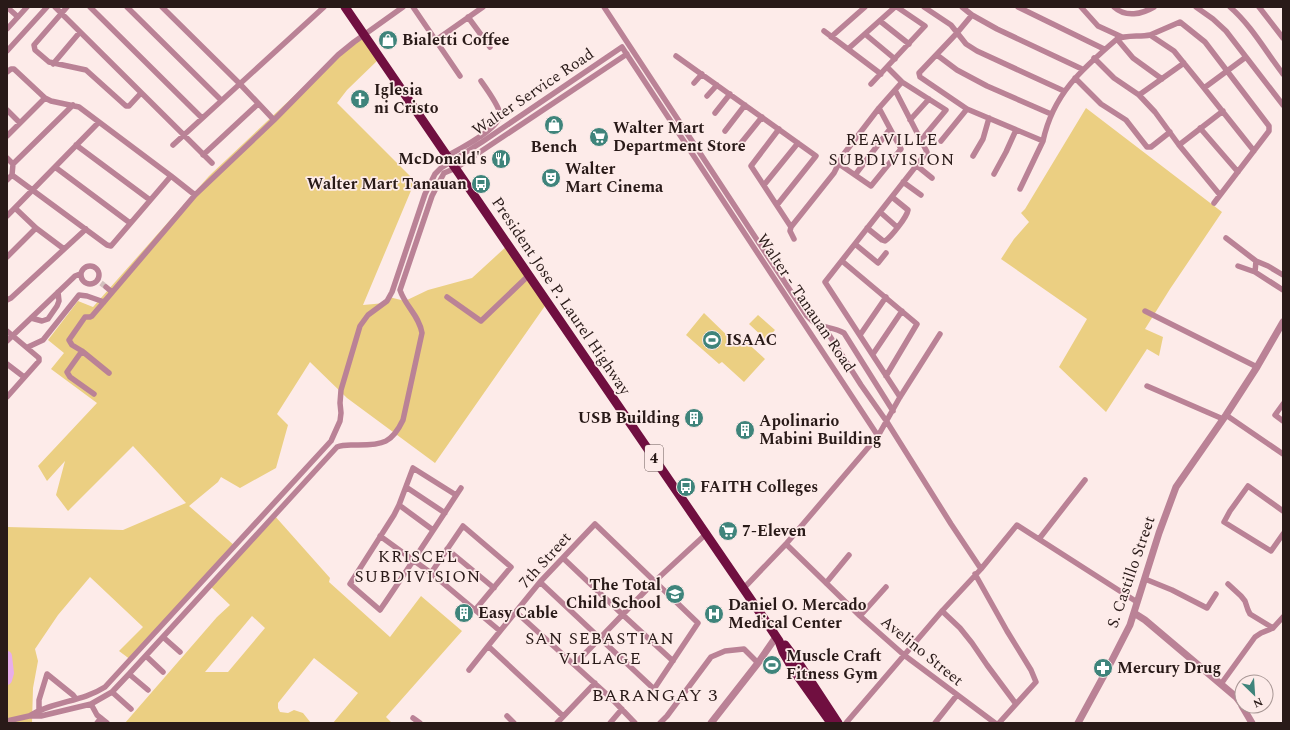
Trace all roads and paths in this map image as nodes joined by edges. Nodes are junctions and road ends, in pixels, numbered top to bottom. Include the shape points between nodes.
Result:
1 (7, 7) edge
2 (27, 7) edge
3 (47, 7) edge
4 (55, 7) edge
5 (66, 7) edge
6 (90, 7) edge
7 (127, 7) edge
8 (162, 7) edge
9 (324, 7) edge
10 (345, 7) edge
11 (403, 7) edge
12 (413, 7) edge
13 (483, 7) edge
14 (604, 7) edge
15 (865, 7) edge
16 (896, 7) edge
17 (924, 7) edge
18 (962, 7) edge
19 (1018, 7) edge
20 (1081, 7) edge
21 (1114, 7) edge
22 (1154, 7) edge
23 (1196, 7) edge
24 (1230, 7) edge
25 (1259, 7) edge
26 (61, 13) junction
27 (972, 15) junction
28 (18, 17) junction
29 (468, 17) junction
30 (880, 21) junction
31 (7, 29) edge
32 (824, 31) dead end
33 (80, 32) junction
34 (958, 33) junction
35 (865, 34) junction
36 (364, 35) junction
37 (831, 36) junction
38 (1150, 36) junction
39 (1120, 38) junction
40 (1283, 38) edge
41 (436, 40) junction
42 (909, 44) junction
43 (490, 47) dead end
44 (848, 49) junction
45 (1104, 49) junction
46 (7, 51) edge
47 (627, 54) junction
48 (937, 55) junction
49 (676, 56) dead end
50 (1246, 57) junction
51 (1094, 58) junction
52 (895, 59) junction
53 (1184, 63) junction
54 (53, 64) junction
55 (887, 67) junction
56 (1082, 69) junction
57 (1228, 71) junction
58 (7, 72) edge
59 (702, 74) junction
60 (880, 74) junction
61 (1283, 74) edge
62 (460, 76) dead end
63 (1075, 78) junction
64 (1162, 79) junction
65 (482, 81) dead end
66 (902, 82) junction
67 (239, 83) junction
68 (694, 83) dead end
69 (871, 84) dead end
70 (717, 85) junction
71 (1204, 88) junction
72 (894, 90) junction
73 (1064, 91) junction
74 (141, 93) junction
75 (730, 94) junction
76 (1139, 95) junction
77 (707, 96) dead end
78 (45, 98) junction
79 (929, 99) junction
80 (221, 100) junction
81 (258, 104) junction
82 (72, 105) junction
83 (745, 105) junction
84 (1283, 105) edge
85 (880, 108) junction
86 (967, 109) junction
87 (7, 110) edge
88 (1223, 111) junction
89 (715, 113) dead end
90 (1051, 114) junction
91 (762, 117) junction
92 (202, 118) junction
93 (989, 118) junction
94 (274, 120) junction
95 (910, 120) junction
96 (99, 122) junction
97 (20, 123) junction
98 (890, 128) junction
99 (1200, 128) junction
100 (779, 129) junction
101 (1016, 130) junction
102 (725, 131) dead end
103 (1170, 132) junction
104 (7, 136) edge
105 (183, 136) junction
106 (921, 140) junction
107 (1043, 141) junction
108 (941, 142) dead end
109 (798, 143) junction
110 (1179, 144) junction
111 (76, 145) junction
112 (173, 145) dead end
113 (737, 148) dead end
114 (1254, 151) junction
115 (203, 155) junction
116 (973, 156) dead end
117 (7, 158) edge
118 (452, 162) junction
119 (212, 163) dead end
120 (13, 164) junction
121 (839, 164) junction
122 (916, 165) junction
123 (55, 167) junction
124 (1238, 172) junction
125 (994, 174) dead end
126 (12, 175) junction
127 (855, 175) junction
128 (170, 176) junction
129 (932, 178) dead end
130 (7, 180) edge
131 (903, 182) junction
132 (764, 185) junction
133 (1020, 189) dead end
134 (33, 190) junction
135 (194, 195) junction
136 (921, 195) dead end
137 (1220, 196) junction
138 (892, 197) junction
139 (150, 200) junction
140 (1214, 203) dead end
141 (777, 205) junction
142 (15, 208) junction
143 (880, 212) junction
144 (7, 216) edge
145 (130, 224) junction
146 (791, 227) junction
147 (898, 227) junction
148 (36, 228) junction
149 (867, 228) junction
150 (86, 229) junction
151 (794, 238) dead end
152 (1226, 238) dead end
153 (855, 244) junction
154 (64, 249) junction
155 (886, 253) dead end
156 (7, 257) edge
157 (842, 261) junction
158 (1256, 261) junction
159 (1238, 266) dead end
160 (1255, 272) junction
161 (80, 274) junction
162 (1283, 275) edge
163 (528, 276) junction
164 (106, 287) tunnel mouth
165 (393, 288) junction
166 (400, 290) junction
167 (1283, 290) edge
168 (58, 292) junction
169 (112, 292) junction
170 (447, 297) dead end
171 (886, 297) junction
172 (7, 300) edge
173 (104, 302) junction
174 (902, 311) junction
175 (1146, 311) dead end
176 (31, 318) junction
177 (1283, 322) edge
178 (824, 327) junction
179 (7, 331) edge
180 (940, 334) dead end
181 (12, 335) junction
182 (860, 335) junction
183 (7, 341) edge
184 (28, 347) junction
185 (82, 351) junction
186 (872, 354) junction
187 (7, 364) edge
188 (1257, 368) junction
189 (109, 374) dead end
190 (886, 376) junction
191 (24, 377) junction
192 (1147, 386) dead end
193 (94, 394) dead end
194 (7, 397) edge
195 (900, 397) junction
196 (1283, 404) edge
197 (893, 411) junction
198 (1225, 417) junction
199 (1283, 421) edge
200 (887, 422) junction
201 (878, 436) junction
202 (331, 442) junction
203 (337, 447) junction
204 (1283, 454) edge
205 (1085, 480) dead end
206 (406, 487) junction
207 (461, 488) dead end
208 (456, 495) junction
209 (399, 505) junction
210 (1283, 510) edge
211 (444, 513) junction
212 (433, 530) junction
213 (706, 534) junction
214 (1283, 534) edge
215 (380, 536) junction
216 (1039, 539) junction
217 (786, 544) junction
218 (447, 549) junction
219 (849, 555) dead end
220 (563, 558) junction
221 (414, 560) junction
222 (981, 569) junction
223 (432, 573) junction
224 (210, 574) junction
225 (975, 574) junction
226 (216, 579) junction
227 (1145, 579) junction
228 (540, 582) junction
229 (654, 582) junction
230 (826, 583) junction
231 (1228, 584) dead end
232 (886, 587) dead end
233 (494, 588) junction
234 (743, 589) junction
235 (1216, 594) dead end
236 (1137, 602) junction
237 (476, 610) junction
238 (942, 610) junction
239 (516, 612) junction
240 (1134, 613) junction
241 (622, 615) junction
242 (860, 616) junction
243 (1283, 617) edge
244 (1273, 628) junction
245 (500, 632) junction
246 (163, 636) junction
247 (600, 638) junction
248 (777, 639) junction
249 (488, 646) junction
250 (180, 652) dead end
251 (904, 655) junction
252 (146, 656) junction
253 (673, 662) junction
254 (758, 663) junction
255 (575, 664) junction
256 (469, 670) dead end
257 (163, 672) dead end
258 (128, 674) junction
259 (595, 683) junction
260 (1221, 684) junction
261 (148, 690) dead end
262 (112, 692) junction
263 (957, 695) junction
264 (1234, 695) edge
265 (76, 699) junction
266 (92, 704) junction
267 (1016, 704) junction
268 (131, 709) dead end
269 (622, 709) junction
270 (39, 710) junction
271 (1247, 714) edge
272 (29, 716) junction
273 (41, 716) junction
274 (506, 716) dead end
275 (563, 716) junction
276 (413, 718) dead end
277 (7, 721) edge
278 (99, 721) edge
279 (43, 723) edge
280 (107, 723) edge
281 (420, 723) edge
282 (514, 723) edge
283 (557, 723) edge
284 (610, 723) edge
285 (635, 723) edge
286 (660, 723) edge
287 (710, 723) edge
288 (831, 723) edge
289 (838, 723) edge
290 (846, 723) edge
291 (935, 723) edge
292 (995, 723) edge
293 (998, 723) edge
294 (1078, 723) edge
295 (1252, 723) edge

1 - 28 street
2 - 28 street
3 - 46 street
4 - 26 street
5 - 26 street
6 - 92 street
7 - 80 street
8 - 67 street
9 - 67 street
10 - 36 highway, President Jose P. Laurel Highway / 4
11 - 36 street
12 - 41 street
13 - 29 street
14 - 178 street via 807,316 812,322
15 - 37 street
16 - 30 street
16 - 42 street via 925,26
17 - 34 street via 951,25
18 - 27 street
19 - 45 street
20 - 39 street via 1098,26
21 - 22 street via 1131,14
23 - 50 street via 1226,31
24 - 61 street
25 - 40 street
26 - 33 street
26 - 54 street via 34,46 35,50
27 - 34 street
27 - 56 street via 997,30
28 - 31 street
29 - 41 street
29 - 43 street
30 - 35 street
30 - 42 street
32 - 37 street
33 - 54 street
33 - 74 street
34 - 48 street
34 - 73 street via 966,44 977,51
35 - 44 street
35 - 52 street
36 - 94 street via 338,55
36 - 118 highway, President Jose P. Laurel Highway / 4
37 - 44 street
38 - 39 street
38 - 53 street via 1174,51
38 - 57 street via 1180,22 1206,42
39 - 45 street
39 - 64 street via 1133,58
41 - 62 street
42 - 52 street
44 - 60 street
45 - 51 street
47 - 118 street, Walter Service Road via 466,162
47 - 118 street, Walter Service Road via 622,47
47 - 201 street, Walter - Tanauan Road
48 - 86 street via 919,73 920,77
48 - 90 street via 957,70 987,86
49 - 59 street
50 - 57 street
50 - 84 street
51 - 56 street
51 - 76 street via 1114,78
52 - 55 street
53 - 64 street
53 - 71 street
54 - 74 street via 86,70 126,106
55 - 60 street
55 - 66 street
56 - 63 street
57 - 71 street
57 - 114 street via 1269,126 1269,131
58 - 78 street via 14,69
59 - 68 street
59 - 70 street
60 - 69 street
63 - 73 street
63 - 103 street via 1101,104 1126,120 1147,147
64 - 76 street
65 - 118 street via 500,114 499,120
66 - 72 street
66 - 79 street
67 - 80 street
67 - 81 street
70 - 75 street
70 - 77 street
71 - 88 street
72 - 85 street
72 - 95 street
73 - 90 street
74 - 105 street
75 - 83 street
75 - 89 street
76 - 103 street
78 - 82 street
78 - 97 street
79 - 95 street
79 - 106 street via 946,110
80 - 92 street
81 - 94 street
81 - 115 street
82 - 96 street via 79,107
82 - 120 street
83 - 91 street
83 - 102 street
85 - 98 street
85 - 121 street via 843,155
86 - 93 street
86 - 108 street
87 - 97 street
88 - 99 street
88 - 114 street
90 - 107 street
91 - 100 street
91 - 113 street
92 - 105 street
93 - 101 street
93 - 116 street via 983,139
94 - 135 street
95 - 106 street
96 - 111 street
96 - 128 street
97 - 104 street
98 - 127 street
98 - 127 street via 901,149 871,186
99 - 110 street
99 - 124 street
100 - 109 street
100 - 132 street via 751,166
101 - 107 street
101 - 125 street
103 - 110 street
105 - 112 street
105 - 115 street
106 - 122 street via 927,152
107 - 133 street
109 - 132 street
109 - 141 street via 816,156
110 - 137 street
111 - 123 street
111 - 139 street
114 - 124 street
115 - 119 street
117 - 120 street
118 - 163 highway, President Jose P. Laurel Highway / 4
118 - 165 street via 441,168 431,180
118 - 166 street via 432,196
120 - 126 street
121 - 127 street
121 - 146 street
122 - 129 street
122 - 131 street
123 - 134 street
123 - 145 street
124 - 137 street
126 - 130 street
126 - 134 street
128 - 135 street
128 - 139 street
131 - 136 street
131 - 138 street
132 - 141 street
134 - 142 street
134 - 150 street
135 - 169 street
137 - 140 street
138 - 143 street
138 - 147 street via 908,210
139 - 145 street
141 - 146 street
142 - 144 street
142 - 148 street
143 - 147 street
143 - 149 street
145 - 150 street via 110,246
146 - 151 street via 790,232
147 - 149 street via 885,241
148 - 154 street
148 - 156 street
149 - 153 street
150 - 154 street
152 - 158 street
153 - 155 street via 878,263
153 - 157 street
154 - 172 street
157 - 171 street
157 - 182 street via 826,282
158 - 160 street
158 - 162 street
159 - 160 street
160 - 167 street
161 - 161 street via 86,267 95,267 99,281 85,283
161 - 168 street
163 - 170 street via 481,321
163 - 213 highway, President Jose P. Laurel Highway / 4
164 - 169 street
165 - 166 street
165 - 202 street via 387,301 368,315 360,326 342,390 340,421
166 - 203 street via 420,324 422,333 403,420 397,433 389,440 379,444 348,444
168 - 176 street
168 - 176 street via 59,301 48,319 42,321
169 - 173 street
171 - 174 street
171 - 182 street
173 - 184 street via 79,295 43,340
173 - 185 street via 92,316 82,320 69,340
174 - 186 street
174 - 190 street via 917,324
175 - 188 street
176 - 181 street
177 - 188 street, S. Castillo Street
178 - 197 street via 844,333
178 - 200 street
179 - 181 street
180 - 195 street
181 - 183 street
181 - 184 street
182 - 186 street
184 - 191 street via 39,361
185 - 189 street
185 - 193 street via 67,372
186 - 190 street
187 - 191 street
188 - 198 street, S. Castillo Street
190 - 195 street
191 - 194 street
192 - 198 street
195 - 197 street
196 - 199 street via 1275,415
197 - 200 street
198 - 204 street
198 - 227 street, S. Castillo Street via 1176,487
200 - 201 street
200 - 222 street
201 - 217 street
202 - 203 street
202 - 224 street
203 - 226 street
205 - 216 street
206 - 208 street via 414,468
206 - 209 street
206 - 211 street
207 - 208 street
208 - 211 street
209 - 212 street
209 - 215 street
210 - 214 street via 1248,486 1224,522 1271,551
211 - 212 street
212 - 221 street
213 - 229 street
213 - 234 highway, President Jose P. Laurel Highway / 4
215 - 221 street
215 - 221 street via 350,584 380,610
216 - 222 street via 1016,525
216 - 236 street
217 - 230 street, Avelino Street
217 - 234 street
218 - 223 street
218 - 233 street
218 - 233 street via 463,526 511,567
219 - 230 street
220 - 228 street, 7th Street
220 - 229 street, 7th Street via 595,524
220 - 241 street
221 - 223 street
222 - 225 street
223 - 237 street
224 - 226 street
224 - 265 street via 112,681 96,693
225 - 238 street
225 - 267 street via 1036,682
226 - 246 street
227 - 235 street via 1206,608
227 - 236 street, S. Castillo Street
228 - 239 street, 7th Street
228 - 247 street
229 - 241 street
229 - 253 street via 698,623
230 - 242 street, Avelino Street
231 - 244 street via 1245,601 1250,614
232 - 242 street
233 - 237 street
234 - 248 highway, President Jose P. Laurel Highway / 4
236 - 240 street, S. Castillo Street
237 - 245 street
238 - 251 street
238 - 267 street via 972,643
239 - 245 street, 7th Street
239 - 255 street
240 - 260 street
240 - 294 street, S. Castillo Street via 1124,638
241 - 247 street
241 - 253 street
242 - 251 street, Avelino Street
243 - 244 street
244 - 260 street via 1255,637
245 - 249 street, 7th Street
246 - 250 street
246 - 252 street
247 - 253 street via 654,689
247 - 255 street
248 - 254 street
248 - 288 highway, President Jose P. Laurel Highway / 4 via 794,671
248 - 289 highway, President Jose P. Laurel Highway / 4 via 800,665
249 - 256 street, 7th Street
249 - 275 street
251 - 263 street, Avelino Street
251 - 290 street
252 - 257 street
252 - 258 street
254 - 286 street via 744,649 725,651 711,657
254 - 287 street
255 - 259 street
258 - 261 street
258 - 262 street
259 - 269 street
259 - 275 street
260 - 264 street
262 - 266 street
262 - 268 street
263 - 291 street
263 - 292 street, Avelino Street
265 - 270 street
265 - 270 street via 47,674 39,700
266 - 273 street
266 - 278 street
267 - 293 street
269 - 284 street
269 - 285 street
270 - 272 street
271 - 295 street
272 - 273 street
272 - 277 street
273 - 279 street
274 - 282 street
275 - 283 street
276 - 281 street
278 - 280 street

